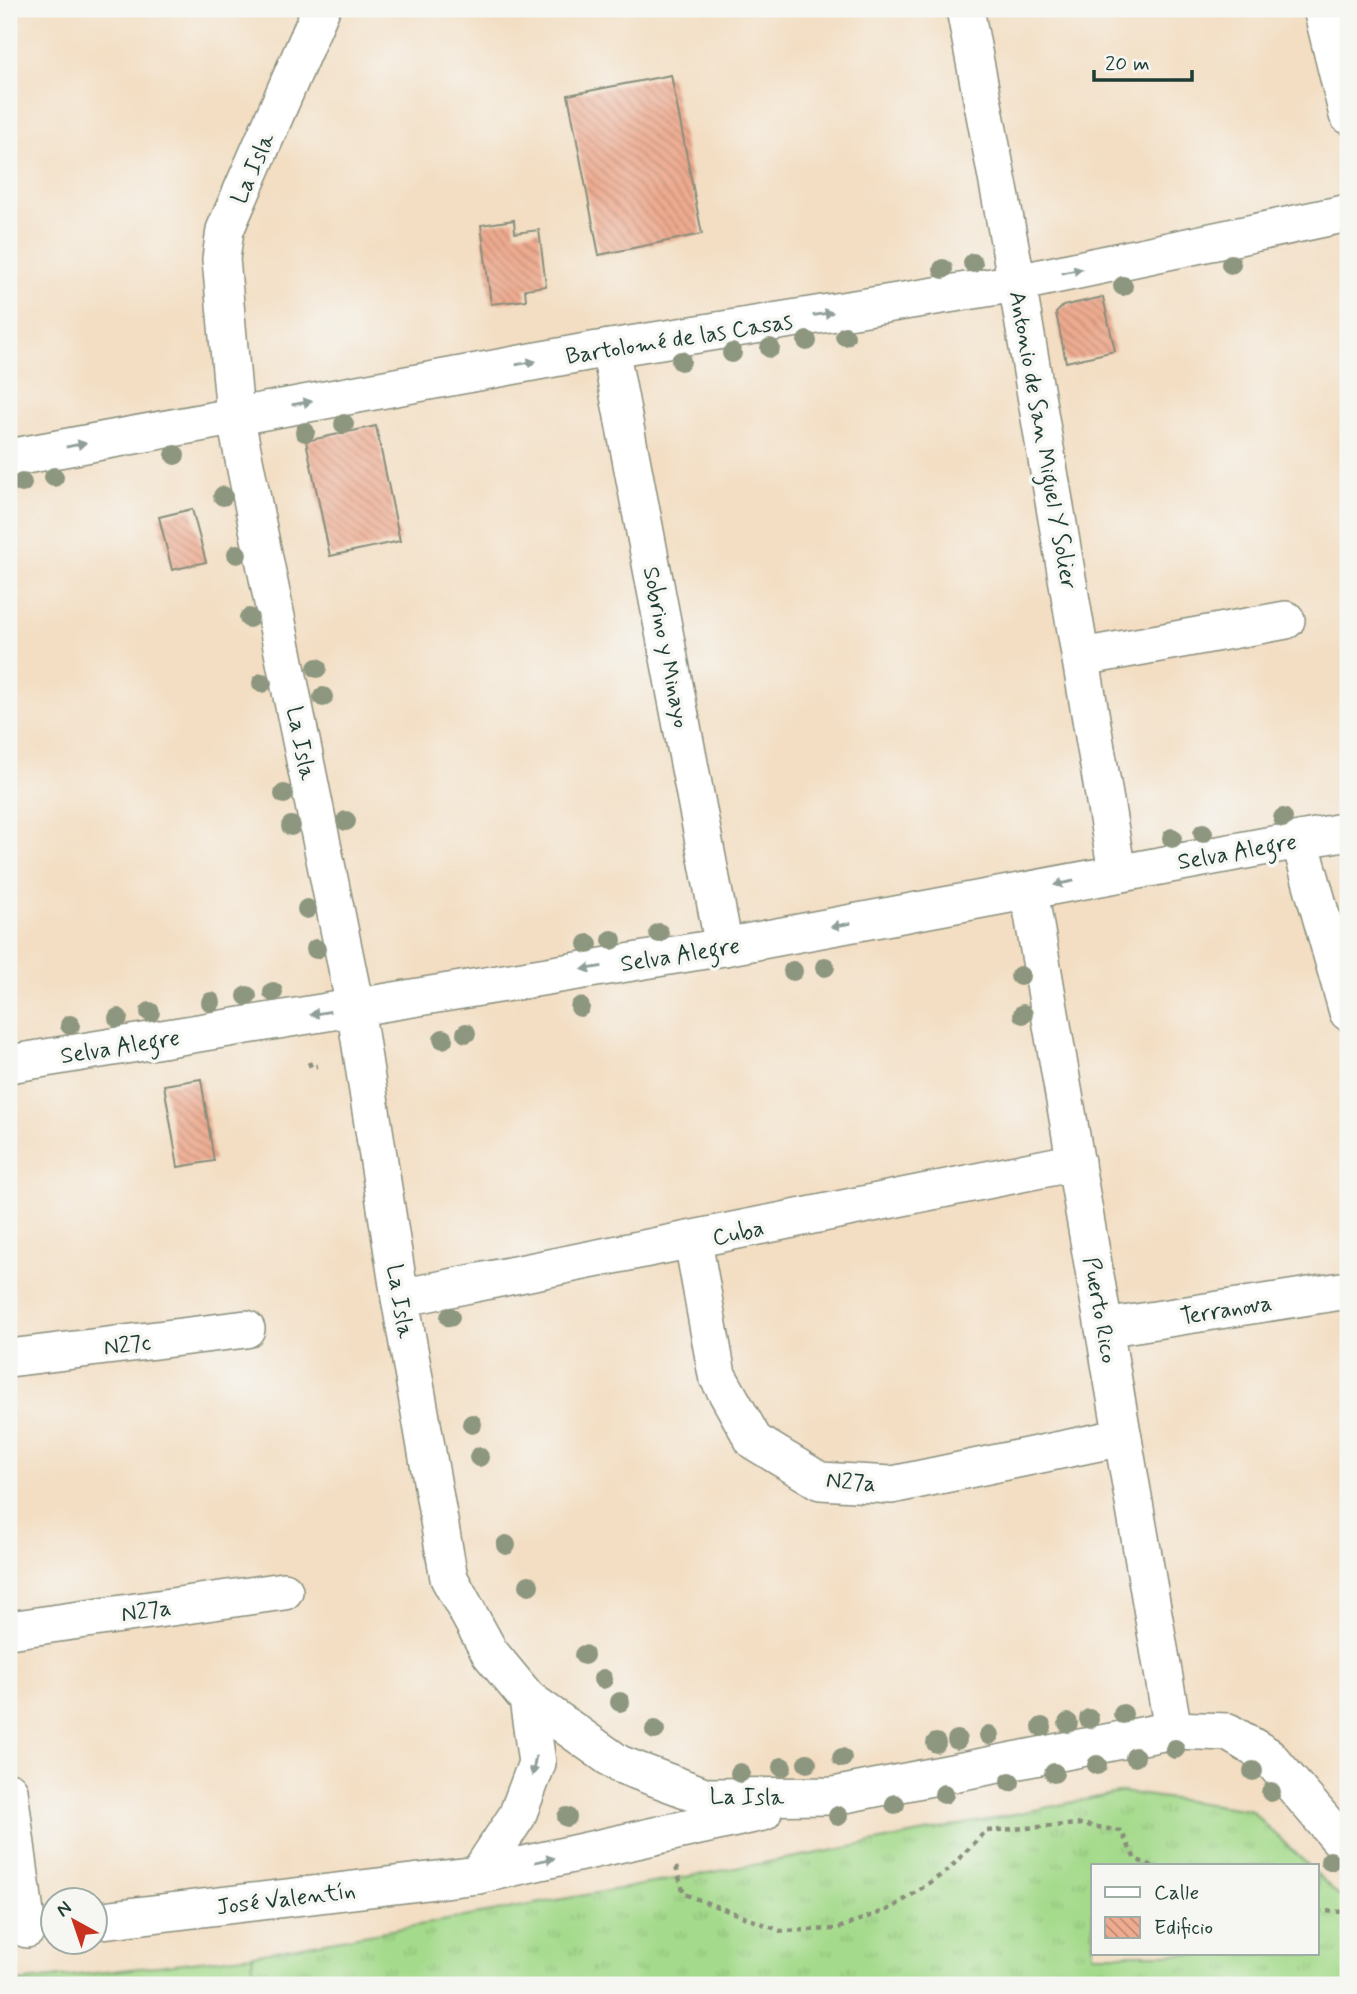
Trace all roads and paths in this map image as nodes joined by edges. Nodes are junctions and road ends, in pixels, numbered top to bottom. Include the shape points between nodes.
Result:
1 (321, 9) edge
2 (965, 9) edge
3 (1322, 9) edge
4 (1348, 116) edge
5 (1348, 213) edge
6 (1017, 283) junction
7 (610, 348) junction
8 (235, 415) junction
9 (9, 458) edge
10 (1286, 620) dead end
11 (1082, 657) junction
12 (1348, 831) edge
13 (1300, 841) junction
14 (1117, 872) junction
15 (1029, 891) junction
16 (724, 947) junction
17 (355, 1007) junction
18 (1348, 1012) edge
19 (309, 1062) dead end
20 (9, 1064) edge
21 (317, 1066) dead end
22 (1076, 1162) junction
23 (693, 1241) junction
24 (1348, 1290) edge
25 (400, 1298) junction
26 (1104, 1328) junction
27 (246, 1329) dead end
28 (9, 1358) edge
29 (1123, 1437) junction
30 (284, 1591) dead end
31 (9, 1630) edge
32 (528, 1699) junction
33 (1173, 1730) junction
34 (9, 1791) edge
35 (834, 1796) junction
36 (1342, 1830) edge
37 (674, 1857) dead end
38 (1147, 1864) edge
39 (478, 1875) junction
40 (1318, 1911) edge
41 (1348, 1912) edge
42 (108, 1919) edge
43 (29, 1929) edge

1 - 8 street, La Isla via 221,245
2 - 6 street, Antonio de San Miguel Y Solier
3 - 4 street
6 -> 5 street, Bartolomé de las Casas
7 -> 6 street, Bartolomé de las Casas
6 - 11 street, Antonio de San Miguel Y Solier
8 -> 7 street, Bartolomé de las Casas
7 - 16 street, Sobrino y Minayo
9 -> 8 street, Bartolomé de las Casas
8 - 17 street, La Isla
10 - 11 street
11 - 14 street, Antonio de San Miguel Y Solier
12 - 13 street, Selva Alegre
13 - 14 street, Selva Alegre
13 - 18 street
14 -> 15 street, Selva Alegre
15 -> 16 street, Selva Alegre
15 - 22 street, Puerto Rico
16 -> 17 street, Selva Alegre
17 -> 20 street, Selva Alegre
17 - 25 street, La Isla
19 - 21 path via 311,1067
22 - 23 street, Cuba
22 - 26 street, Puerto Rico
23 - 25 street, Cuba
23 - 29 street, N27a via 717,1375 754,1441 821,1481 892,1485
24 - 26 street, Terranova
25 - 32 street, La Isla via 449,1578 490,1653
26 - 29 street, Puerto Rico
27 - 28 street, N27c
29 - 33 street, Puerto Rico
30 - 31 street, N27a
32 - 35 street, La Isla via 619,1764 707,1797
32 -> 39 street via 537,1763 517,1816
33 - 35 street, La Isla
33 - 36 street, La Isla via 1228,1732 1268,1756
34 - 43 street
39 -> 35 street, José Valentín
37 - 38 path via 684,1894 781,1931 836,1929 892,1908 947,1871 986,1831 1080,1824 1121,1831 1135,1859
39 - 42 street, José Valentín
40 - 41 path

